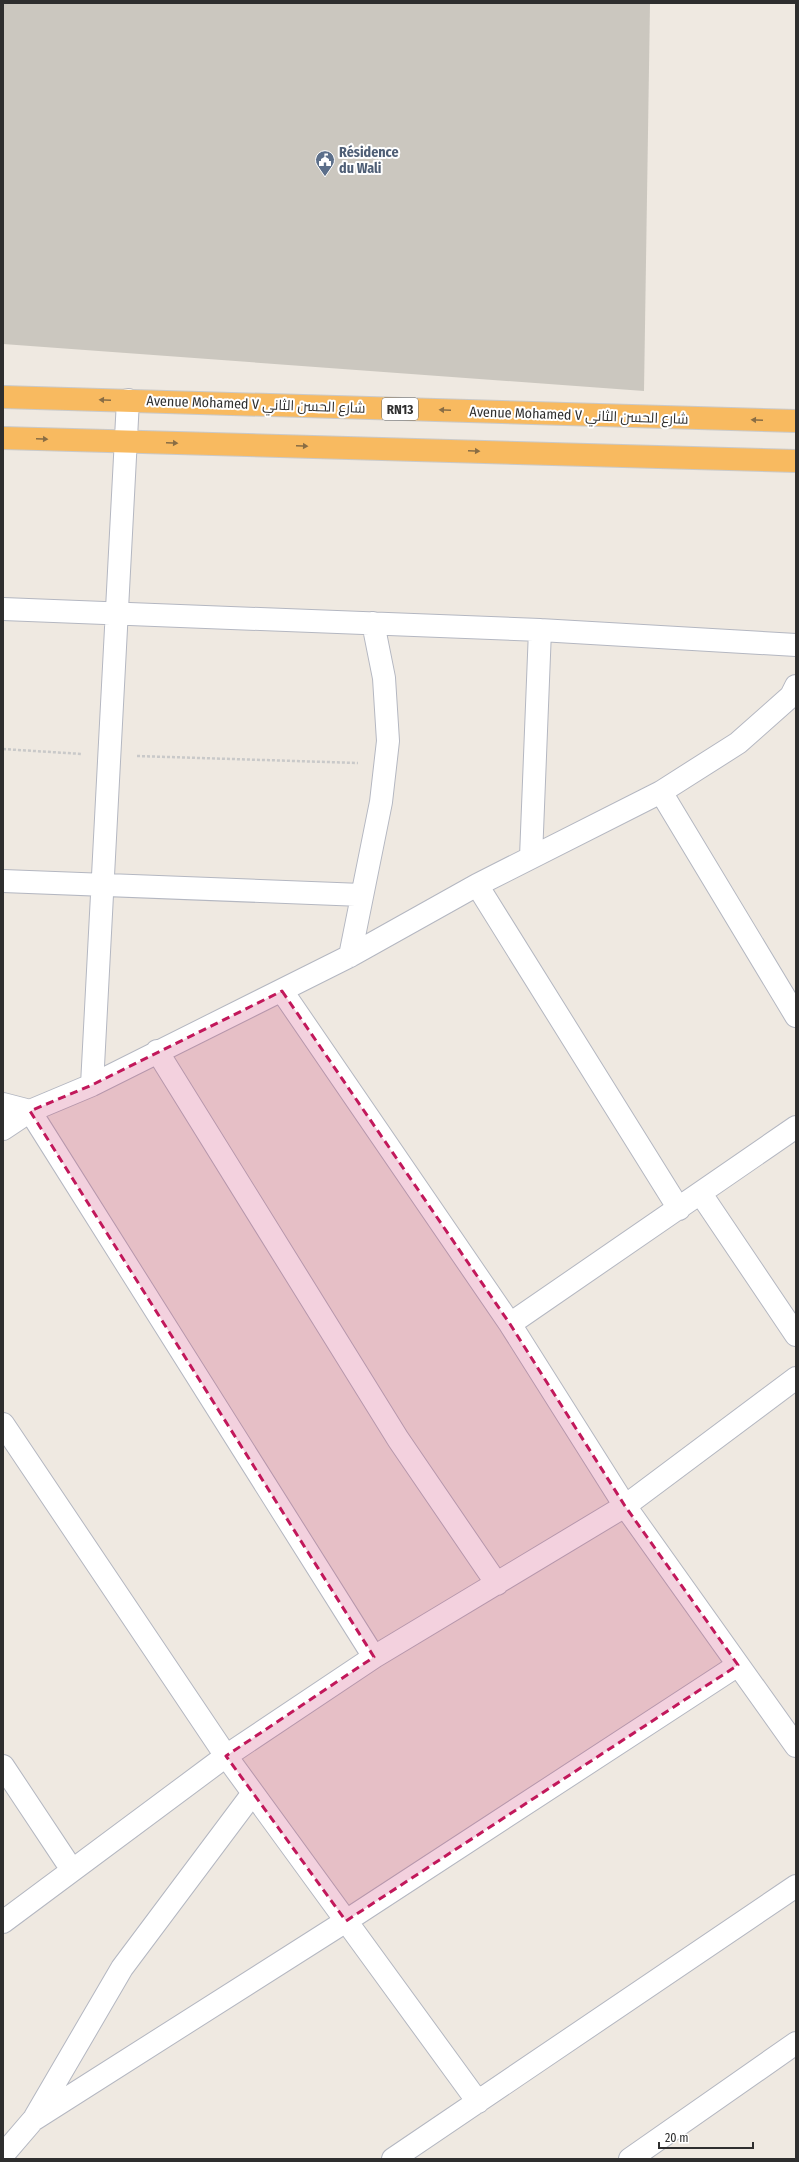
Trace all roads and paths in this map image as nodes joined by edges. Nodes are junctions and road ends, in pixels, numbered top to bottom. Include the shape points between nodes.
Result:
1 (3, 396) edge
2 (128, 400) junction
3 (796, 421) edge
4 (3, 438) edge
5 (126, 441) junction
6 (796, 461) edge
7 (3, 609) edge
8 (117, 614) junction
9 (373, 623) junction
10 (540, 630) junction
11 (796, 646) edge
12 (794, 696) edge
13 (3, 749) edge
14 (109, 755) junction
15 (386, 764) junction
16 (661, 792) junction
17 (531, 857) junction
18 (3, 881) edge
19 (103, 884) junction
20 (477, 885) junction
21 (362, 895) junction
22 (350, 956) junction
23 (282, 991) junction
24 (796, 1016) edge
25 (157, 1051) junction
26 (92, 1085) junction
27 (3, 1104) edge
28 (30, 1111) junction
29 (796, 1127) edge
30 (3, 1129) edge
31 (701, 1194) junction
32 (679, 1209) junction
33 (510, 1324) junction
34 (796, 1335) edge
35 (796, 1378) edge
36 (3, 1424) edge
37 (625, 1506) junction
38 (497, 1584) junction
39 (374, 1657) junction
40 (738, 1664) junction
41 (796, 1746) edge
42 (226, 1756) junction
43 (3, 1766) edge
44 (253, 1793) junction
45 (72, 1870) junction
46 (796, 1886) edge
47 (346, 1921) junction
48 (3, 1922) edge
49 (796, 2043) edge
50 (478, 2102) junction
51 (33, 2120) junction
52 (3, 2155) edge
53 (393, 2159) edge
54 (630, 2159) edge

2 -> 1 highway, Avenue Mohamed V شارع الحسن الثاني / RN13
3 -> 2 highway, Avenue Mohamed V شارع الحسن الثاني / RN13
2 - 5 street
4 -> 5 highway
5 -> 6 highway
5 - 8 street
7 - 8 street
8 - 9 street
8 - 14 street
9 - 10 street
9 - 15 street via 384,678 388,741
10 - 11 street
10 - 17 street
12 - 16 street via 738,743
13 - 14 path
14 - 15 path
14 - 19 street
15 - 21 street
16 - 17 street
16 - 24 street
17 - 20 street
18 - 19 street
19 - 21 street
19 - 26 street
20 - 22 street
20 - 32 street
21 - 22 street
22 - 23 street
23 - 25 street
23 - 33 street
25 - 26 street
25 - 38 street via 398,1439
26 - 28 street
27 - 28 street
28 - 30 street
28 - 39 street
29 - 31 street
31 - 32 street
31 - 34 street
32 - 33 street
33 - 37 street
35 - 37 street
36 - 42 street
37 - 38 street
37 - 40 street
38 - 39 street
39 - 42 street
40 - 41 street
40 - 47 street
42 - 44 street
42 - 45 street
43 - 45 street
44 - 47 street
44 - 51 street via 122,1968
45 - 48 street
46 - 50 street
47 - 50 street
47 - 51 street
49 - 54 street
50 - 53 street
51 - 52 street

